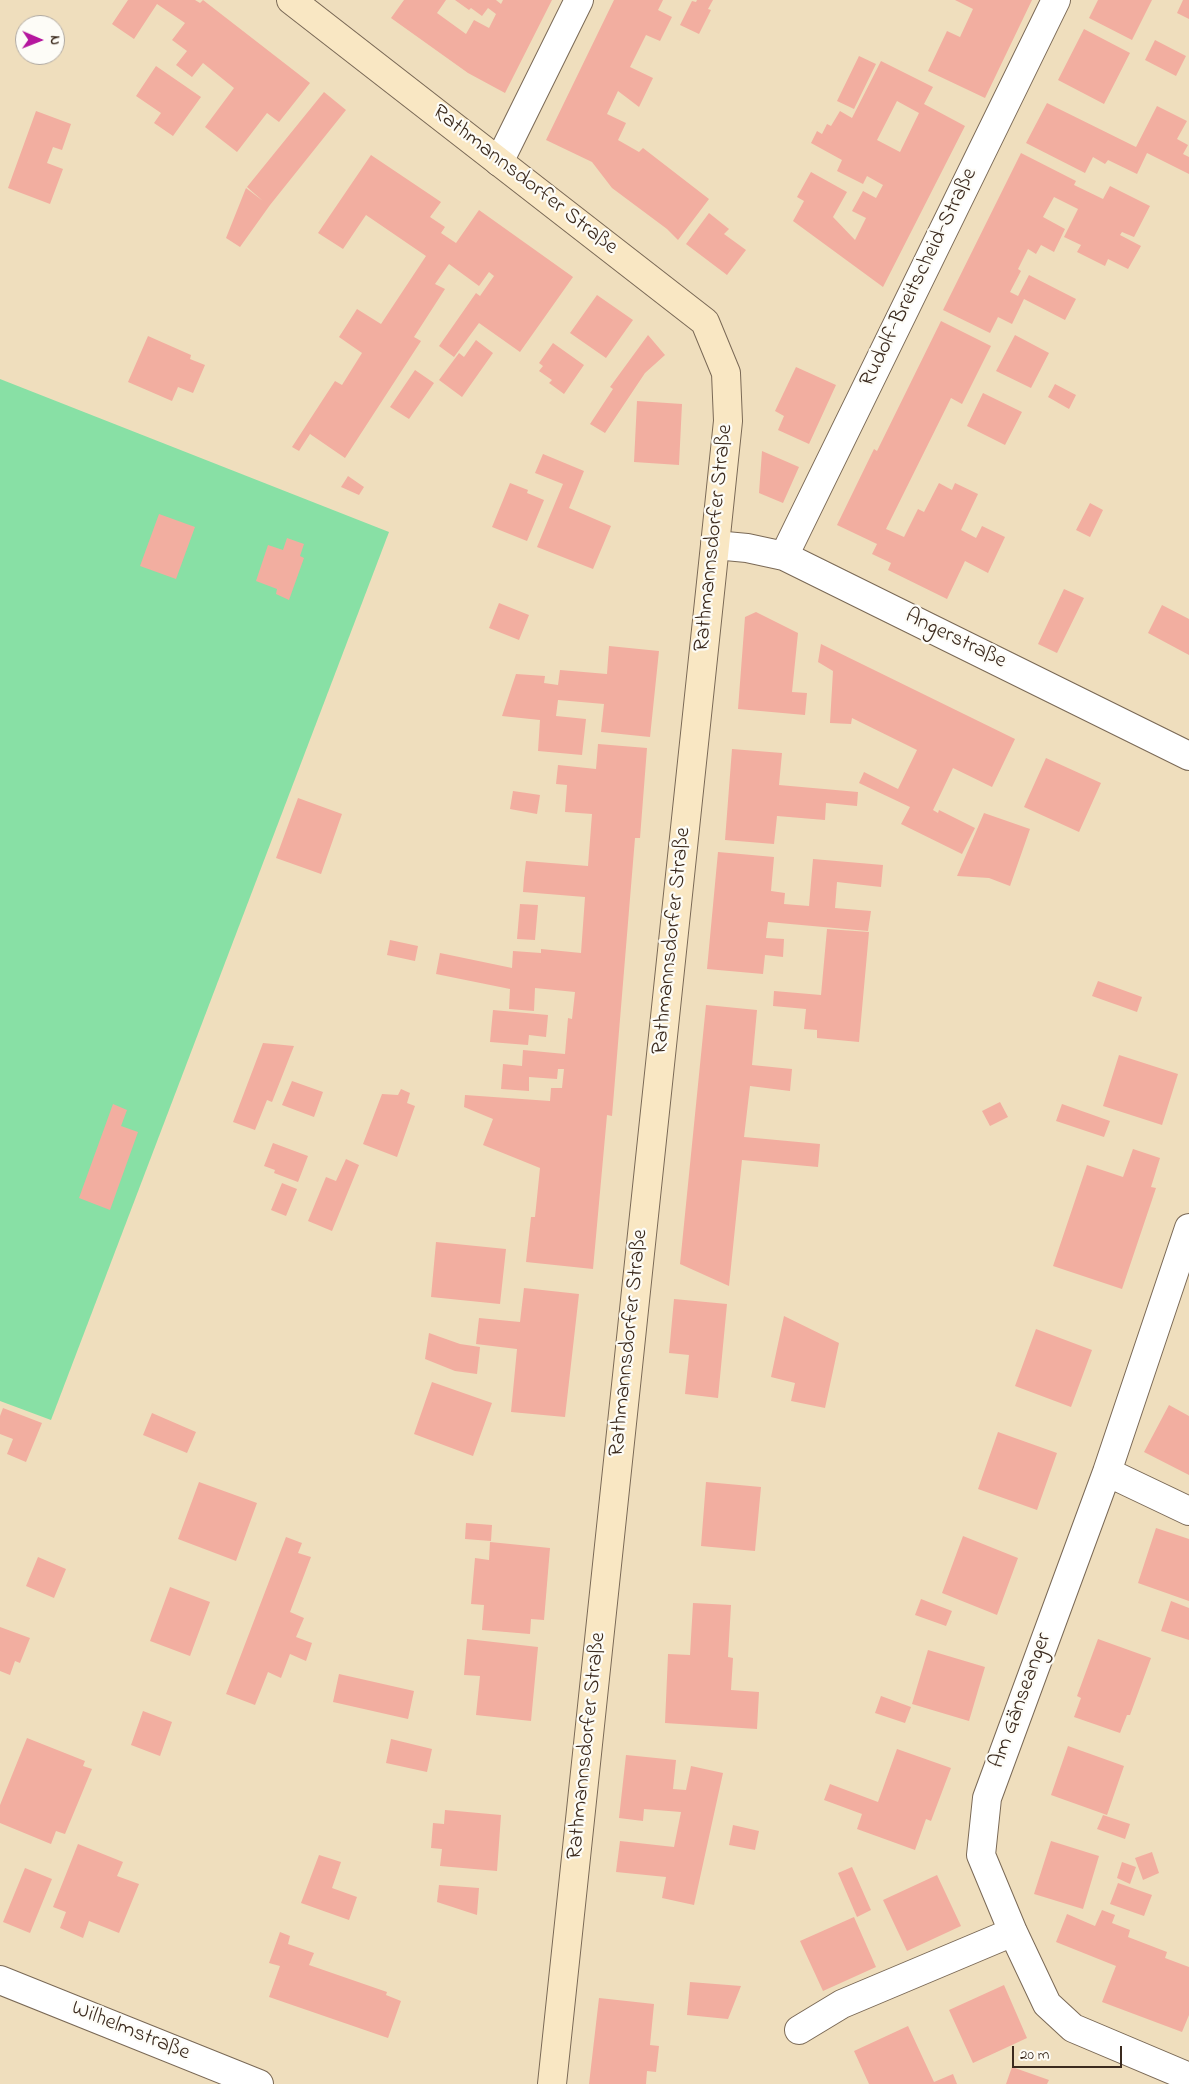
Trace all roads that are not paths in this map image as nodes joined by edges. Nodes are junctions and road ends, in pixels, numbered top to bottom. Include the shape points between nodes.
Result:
1 (291, 0) edge
2 (578, 0) edge
3 (1056, 0) edge
4 (499, 162) junction
5 (715, 545) junction
6 (784, 556) junction
7 (1189, 756) edge
8 (1189, 1228) edge
9 (1107, 1472) junction
10 (1189, 1511) edge
11 (1013, 1932) junction
12 (0, 1980) edge
13 (799, 2030) dead end
14 (1189, 2077) edge
15 (259, 2084) edge
16 (552, 2084) edge

1 - 4 street, Rathmannsdorfer Straße
2 - 4 street
3 - 6 street, Rudolf-Breitscheid-Straße
4 - 5 street, Rathmannsdorfer Straße via 705,322 726,373 728,420
5 - 6 street, Angerstraße
5 - 16 street, Rathmannsdorfer Straße
6 - 7 street, Angerstraße
8 - 9 street, Am Gänseanger
9 - 10 street
9 - 11 street, Am Gänseanger via 987,1798 981,1854
11 - 13 street via 842,2004
11 - 14 street, Am Gänseanger via 1047,2004 1073,2028
12 - 15 street, Wilhelmstraße

